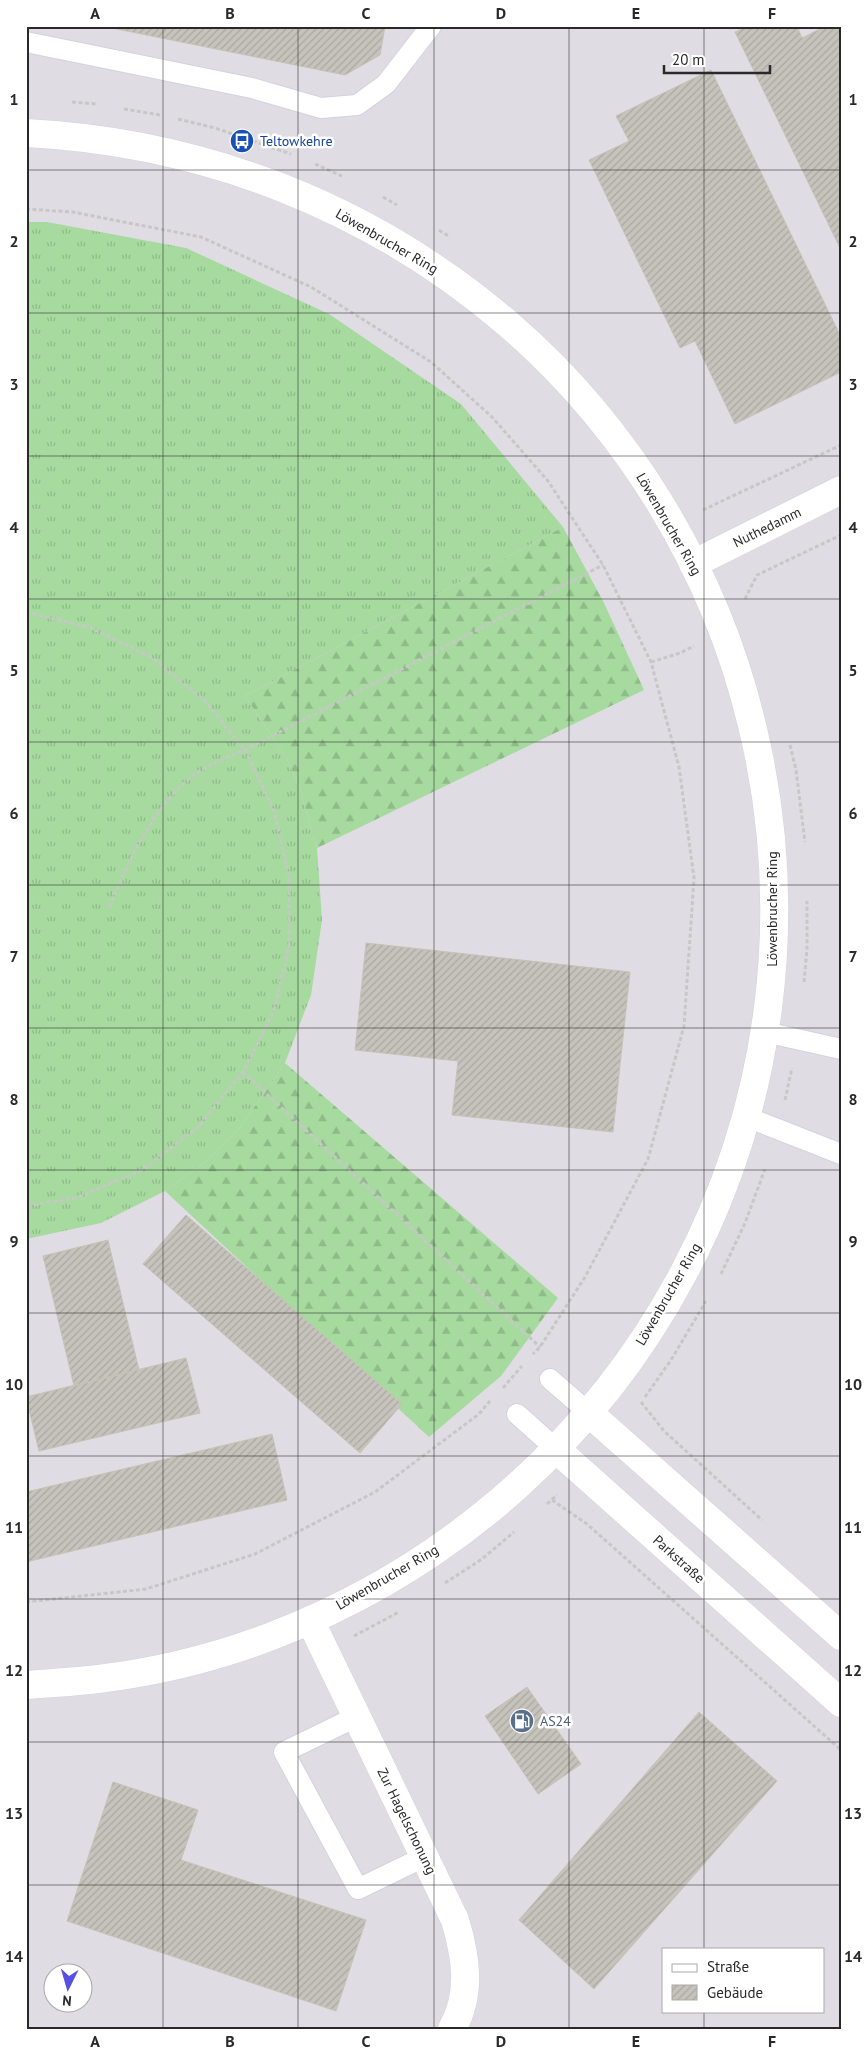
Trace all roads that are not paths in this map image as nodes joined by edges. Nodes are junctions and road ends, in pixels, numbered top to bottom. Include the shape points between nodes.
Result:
1 (431, 26) edge
2 (26, 42) edge
3 (26, 133) edge
4 (841, 490) edge
5 (693, 564) junction
6 (765, 1032) junction
7 (841, 1049) edge
8 (747, 1117) junction
9 (841, 1154) edge
10 (550, 1379) dead end
11 (589, 1413) junction
12 (517, 1414) dead end
13 (556, 1449) junction
14 (310, 1620) junction
15 (841, 1636) edge
16 (26, 1685) edge
17 (841, 1703) edge
18 (356, 1717) junction
19 (424, 1857) junction
20 (452, 2029) edge

1 - 2 lane via 386,84 357,106 321,108 252,88
3 - 5 street, Löwenbrucher Ring via 142,146 232,169 334,209 415,254 486,305 526,340 598,416 666,513
4 - 5 street, Nuthedamm
5 - 6 street, Löwenbrucher Ring via 736,668 766,796 775,906
6 - 7 lane
6 - 8 street, Löwenbrucher Ring
8 - 9 lane
8 - 11 street, Löwenbrucher Ring via 715,1208 690,1262 658,1318
10 - 11 lane
11 - 13 street, Löwenbrucher Ring
11 - 15 street
12 - 13 lane, Parkstraße
13 - 14 street, Löwenbrucher Ring via 486,1514 446,1543 357,1598
13 - 17 street, Parkstraße
14 - 16 street, Löwenbrucher Ring via 249,1644 170,1666 98,1679
14 - 18 street, Zur Hagelschonung
18 - 19 street, Zur Hagelschonung
18 - 19 lane via 284,1752 358,1889
19 - 20 street, Zur Hagelschonung via 455,1920 464,1950 464,2000

